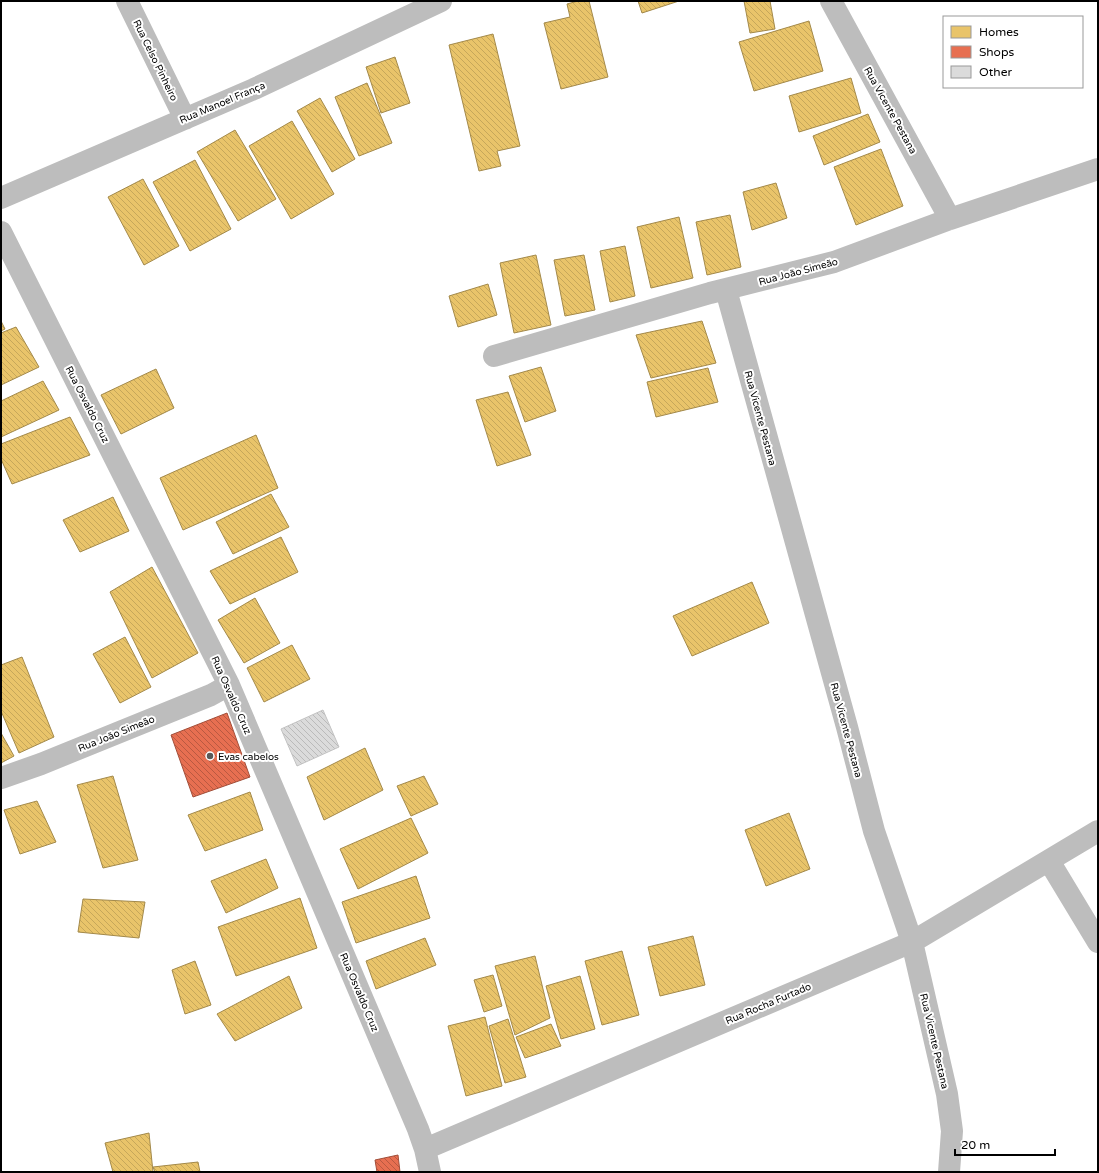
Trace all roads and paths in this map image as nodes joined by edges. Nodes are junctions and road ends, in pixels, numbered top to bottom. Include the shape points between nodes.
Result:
1 (128, 1) edge
2 (441, 1) edge
3 (831, 1) edge
4 (185, 119) junction
5 (1098, 169) edge
6 (1, 198) edge
7 (950, 219) junction
8 (1, 232) edge
9 (726, 290) junction
10 (494, 356) dead end
11 (229, 685) junction
12 (1, 778) edge
13 (1098, 831) edge
14 (1049, 861) junction
15 (912, 942) junction
16 (1098, 942) edge
17 (425, 1149) junction
18 (430, 1172) edge
19 (949, 1172) edge

1 - 4 street, Rua Celso Pinheiro
2 - 4 street, Rua Manoel França
3 - 7 street, Rua Vicente Pestana
4 - 6 street, Rua Manoel França
5 - 7 street, Rua João Simeão
7 - 9 street, Rua João Simeão via 834,262
8 - 11 street, Rua Osvaldo Cruz
9 - 10 street, Rua João Simeão
9 - 15 street, Rua Vicente Pestana via 874,831
11 - 12 street, Rua João Simeão via 211,695
11 - 17 street, Rua Osvaldo Cruz
13 - 14 street, Rua Rocha Furtado
14 - 15 street, Rua Rocha Furtado
14 - 16 street
15 - 17 street, Rua Rocha Furtado
15 - 19 street, Rua Vicente Pestana via 947,1094 952,1131
17 - 18 street, Rua Osvaldo Cruz

